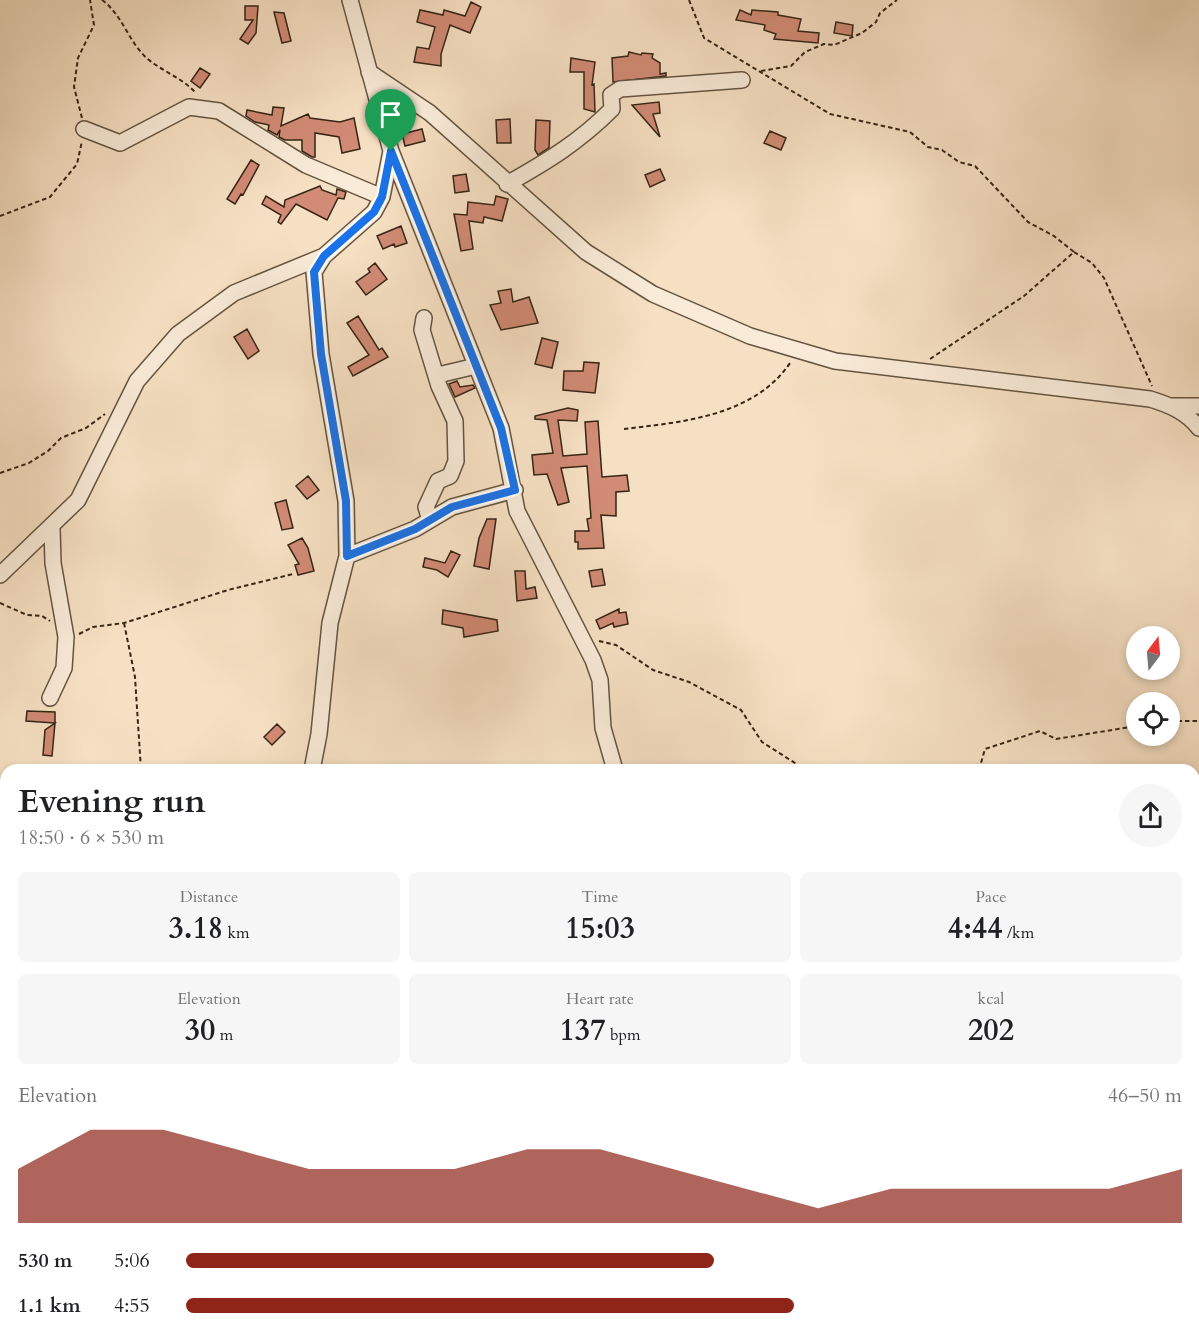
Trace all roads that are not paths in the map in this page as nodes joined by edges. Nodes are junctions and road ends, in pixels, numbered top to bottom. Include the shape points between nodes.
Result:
1 (350, 0) edge
2 (369, 72) junction
3 (742, 80) dead end
4 (84, 129) road end
5 (391, 151) junction
6 (507, 184) junction
7 (382, 197) junction
8 (324, 256) junction
9 (424, 318) dead end
10 (476, 366) junction
11 (438, 375) junction
12 (1172, 406) junction
13 (1199, 406) edge
14 (1199, 428) edge
15 (515, 490) junction
16 (430, 520) junction
17 (52, 528) junction
18 (347, 556) junction
19 (0, 575) edge
20 (50, 698) dead end
21 (314, 764) edge
22 (613, 764) edge

1 - 2 street
2 - 5 street
2 - 6 street via 430,113
3 - 6 street via 620,89 611,95 612,109 585,136 555,158
4 - 7 street via 120,143 189,107 219,111 306,165
5 - 7 street
5 - 10 street
6 - 12 street via 586,252 652,294 750,336 835,361 1150,399
7 - 8 street via 363,224
8 - 17 street via 234,293 178,334 137,381 78,500
8 - 18 street via 314,272 316,317 346,501
9 - 11 street via 422,330
10 - 11 street
10 - 15 street via 501,428
11 - 16 street via 455,421 456,461 450,476 438,481 426,507
12 - 13 street
12 - 14 street
15 - 16 street via 452,507
15 - 22 street via 517,511 600,680 603,728
16 - 18 street
17 - 19 street
17 - 20 street via 53,562 66,637 64,668
18 - 21 street via 330,624

